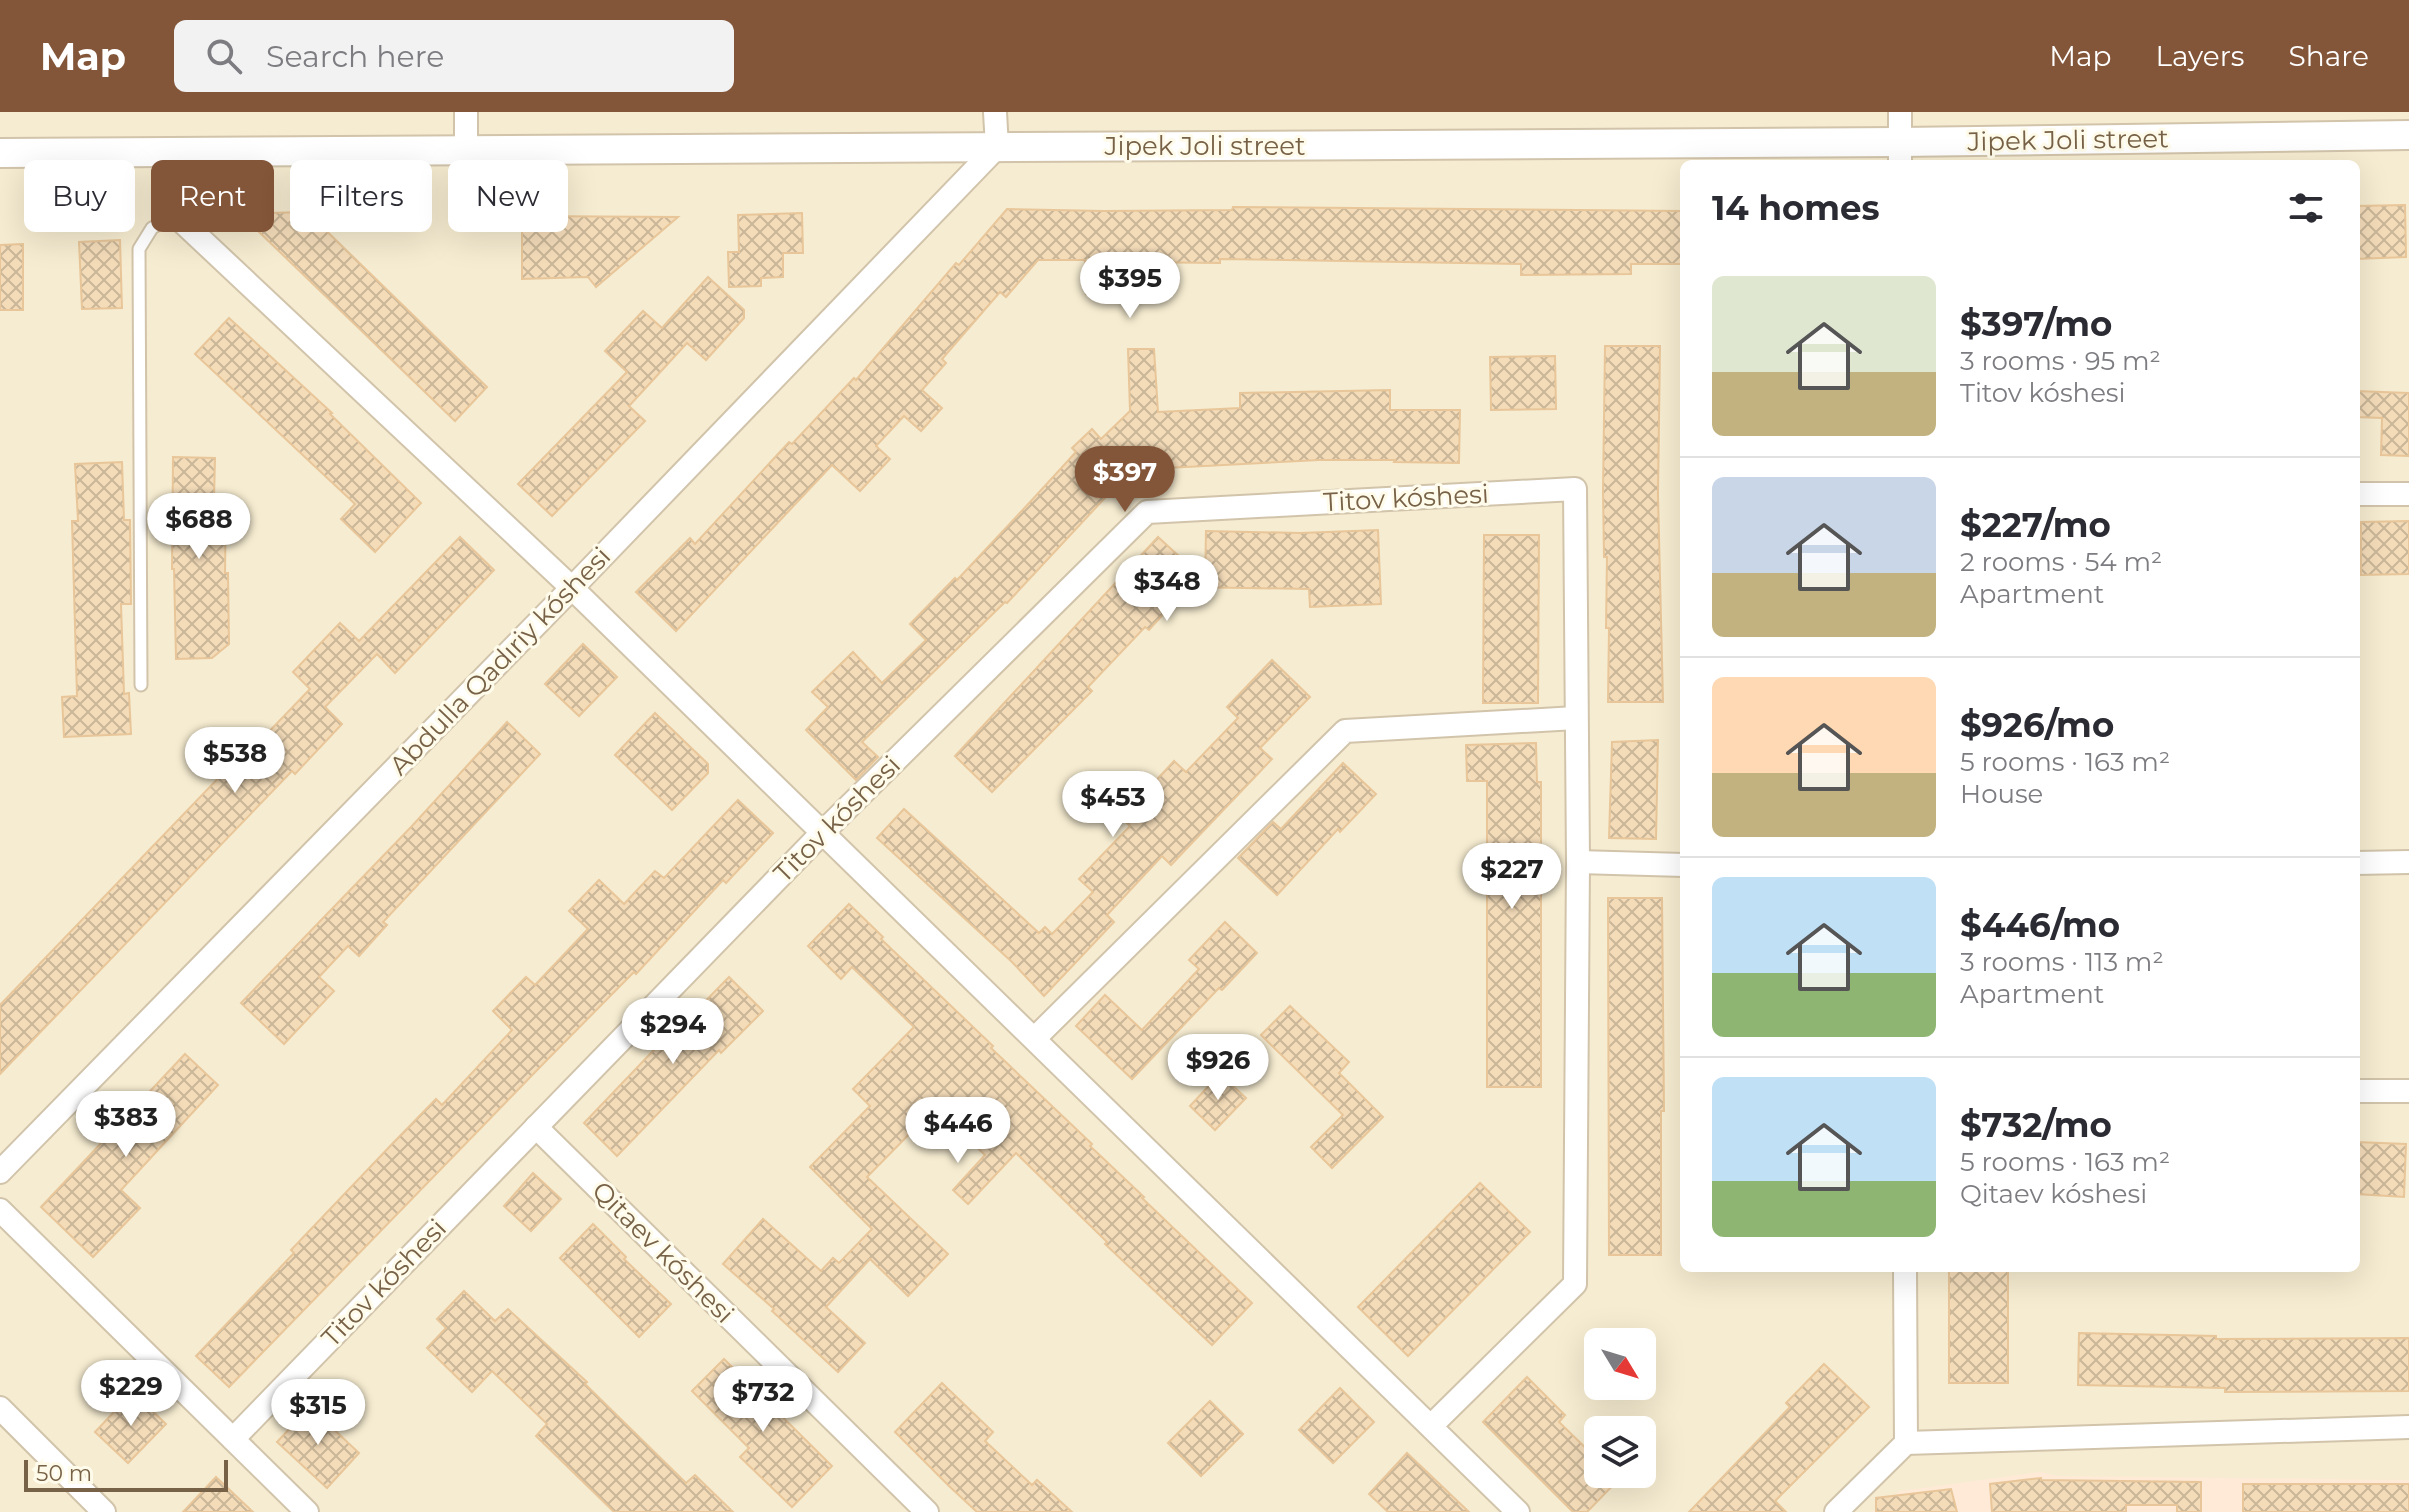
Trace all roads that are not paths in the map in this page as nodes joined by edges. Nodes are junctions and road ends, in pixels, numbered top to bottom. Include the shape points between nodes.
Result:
1 (466, 112) edge
2 (995, 112) edge
3 (1900, 112) edge
4 (2409, 135) edge
5 (997, 147) junction
6 (466, 150) junction
7 (168, 152) junction
8 (0, 153) edge
9 (1900, 153) edge
10 (169, 160) edge
11 (151, 230) edge
12 (193, 232) edge
13 (2360, 494) edge
14 (2409, 494) edge
15 (572, 588) junction
16 (141, 685) dead end
17 (1576, 718) junction
18 (823, 832) junction
19 (1578, 862) junction
20 (2409, 862) edge
21 (2360, 863) edge
22 (1680, 865) edge
23 (1035, 1038) junction
24 (2360, 1091) edge
25 (2409, 1091) edge
26 (536, 1127) junction
27 (0, 1172) edge
28 (0, 1210) edge
29 (1905, 1272) edge
30 (0, 1408) edge
31 (1431, 1426) junction
32 (2409, 1427) edge
33 (233, 1439) junction
34 (1906, 1443) junction
35 (104, 1512) edge
36 (307, 1512) edge
37 (927, 1512) edge
38 (1518, 1512) edge
39 (1836, 1512) edge

1 - 6 street
2 - 5 street
3 - 9 street
4 - 9 street, Jipek Joli street
5 - 6 street, Jipek Joli street
5 - 9 street, Jipek Joli street
5 - 15 street, Abdulla Qadıriy kóshesi
6 - 7 street, Jipek Joli street
7 - 8 street, Jipek Joli street
7 - 10 street
11 - 16 lane via 139,249
12 - 15 street
13 - 14 street
15 - 18 street
15 - 27 street, Abdulla Qadıriy kóshesi
17 - 18 street, Titov kóshesi via 1575,489 1147,512
17 - 19 street
17 - 23 street via 1345,731
18 - 23 street
18 - 26 street, Titov kóshesi
19 - 22 street
19 - 31 street via 1575,1284
20 - 21 street
23 - 31 street
24 - 25 street
26 - 33 street, Titov kóshesi
26 - 37 street, Qitaev kóshesi
28 - 33 street
29 - 34 street
30 - 35 street
31 - 38 street
32 - 34 street
33 - 36 street
34 - 39 street

